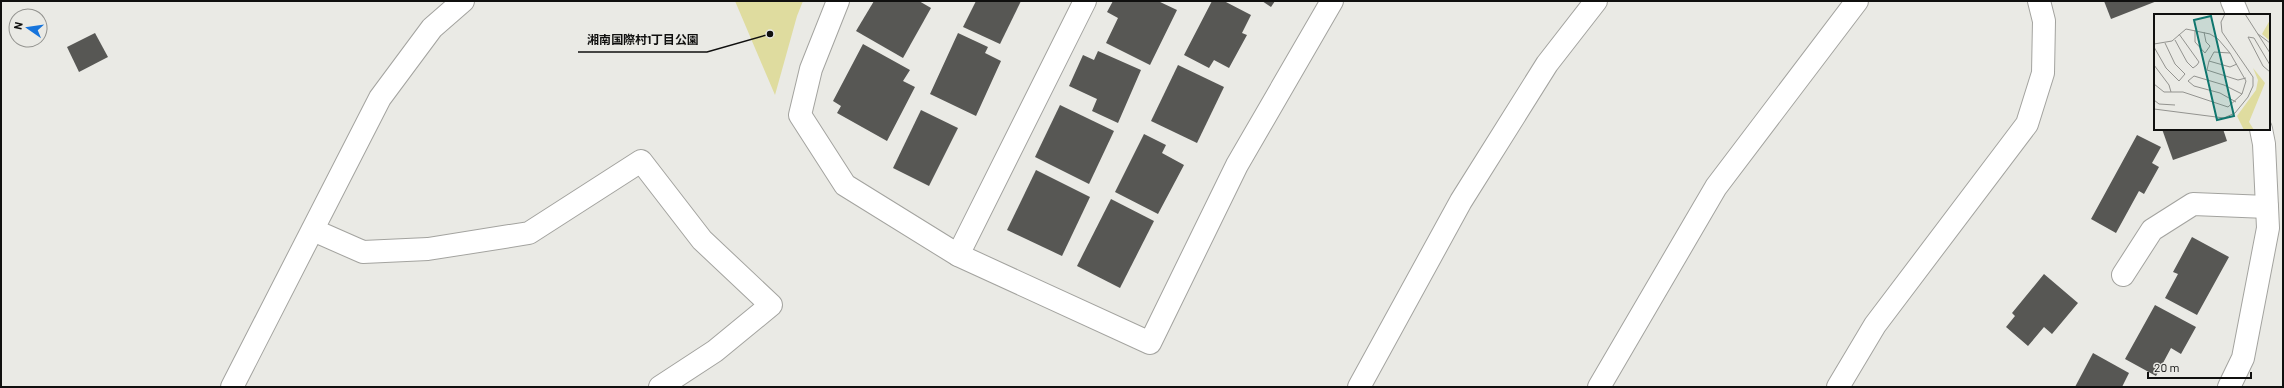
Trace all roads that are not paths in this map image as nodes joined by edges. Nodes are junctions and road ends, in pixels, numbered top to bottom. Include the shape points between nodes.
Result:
1 (463, 1) edge
2 (838, 1) edge
3 (1085, 1) edge
4 (1332, 1) edge
5 (1596, 1) edge
6 (1858, 1) edge
7 (2039, 1) edge
8 (2232, 1) edge
9 (2238, 14) edge
10 (2261, 130) edge
11 (2267, 207) junction
12 (313, 230) junction
13 (958, 255) junction
14 (2122, 275) dead end
15 (232, 387) edge
16 (660, 387) edge
17 (1359, 387) edge
18 (1598, 387) edge
19 (1838, 387) edge
20 (2229, 387) edge

1 - 12 street via 432,28 380,98
2 - 13 street via 811,69 800,115 845,185
3 - 13 street
4 - 13 street via 1237,165 1150,343
5 - 17 street via 1547,64 1461,201
6 - 18 street via 1716,187
7 - 19 street via 2044,21 2043,73 2027,124 1875,325
8 - 9 street
10 - 11 street
11 - 14 street via 2194,204 2152,230
11 - 20 street via 2268,228 2243,358
12 - 15 street
12 - 16 street via 363,252 428,249 529,233 640,161 702,240 771,305 714,351

